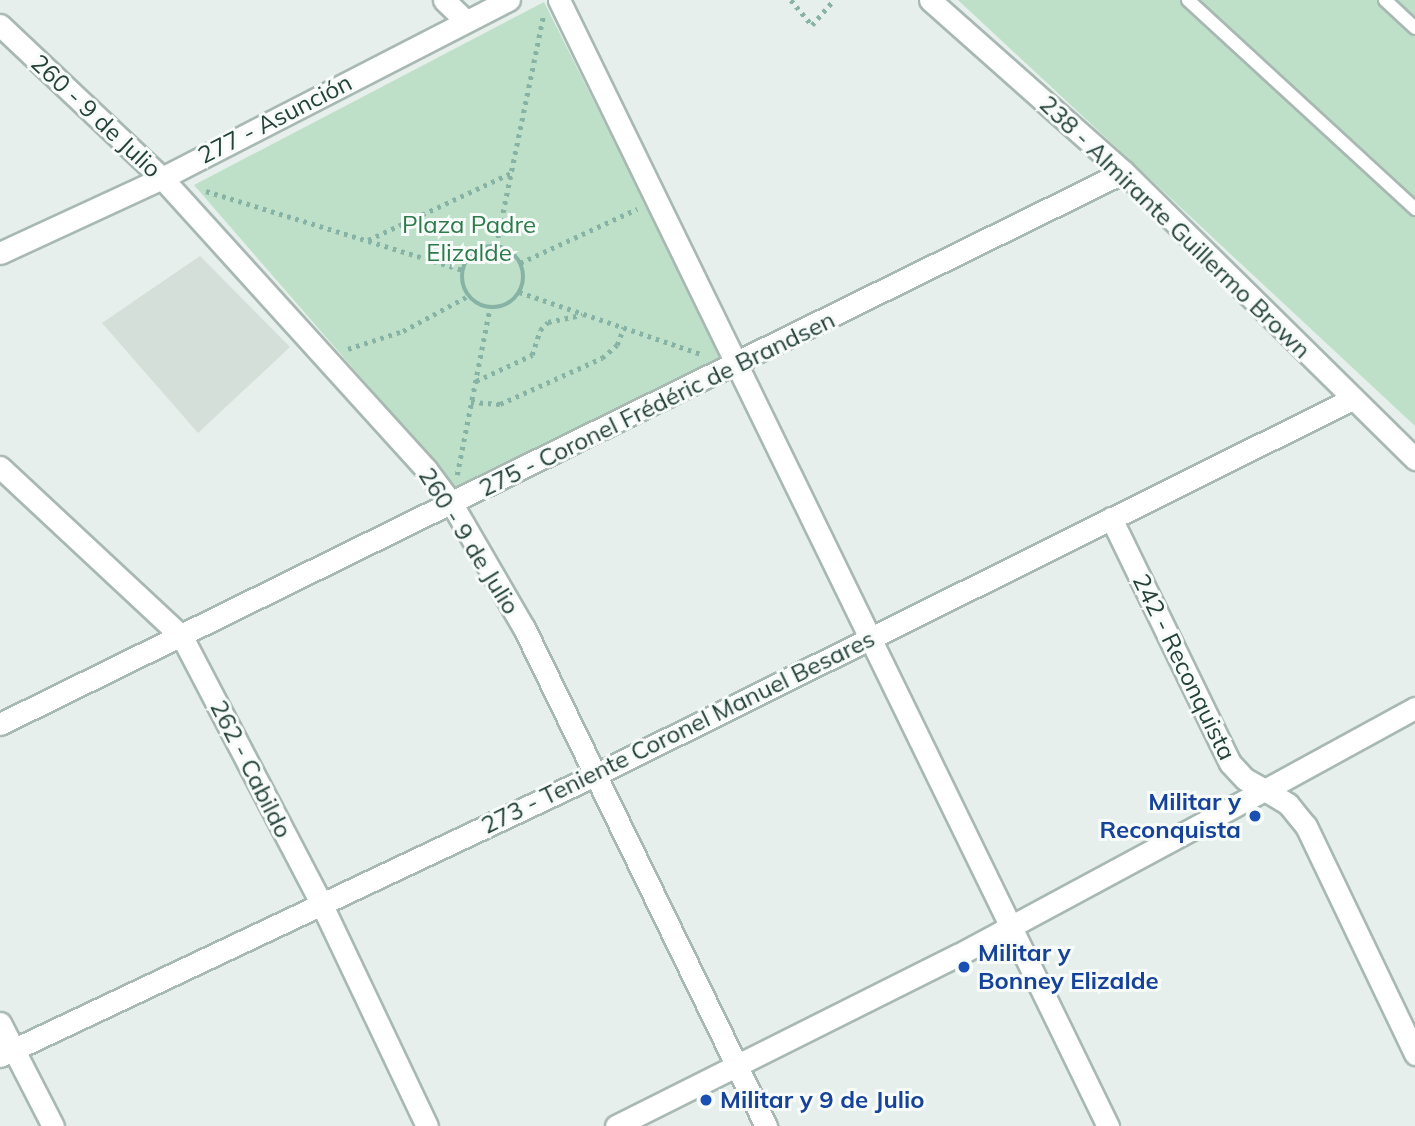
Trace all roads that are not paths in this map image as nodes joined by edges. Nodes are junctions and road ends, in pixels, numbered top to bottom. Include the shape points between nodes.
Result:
1 (444, 0) edge
2 (509, 0) edge
3 (930, 0) edge
4 (1188, 0) edge
5 (1385, 0) edge
6 (551, 7) edge
7 (466, 21) junction
8 (0, 25) edge
9 (1415, 28) edge
10 (1124, 172) junction
11 (162, 178) junction
12 (1415, 209) edge
13 (0, 253) edge
14 (737, 365) junction
15 (1352, 399) junction
16 (1415, 459) edge
17 (0, 467) edge
18 (452, 504) junction
19 (1111, 518) junction
20 (182, 637) junction
21 (870, 638) junction
22 (1415, 708) edge
23 (0, 724) edge
24 (595, 775) junction
25 (1265, 790) junction
26 (321, 903) junction
27 (1011, 927) junction
28 (0, 1023) edge
29 (7, 1053) edge
30 (1415, 1054) edge
31 (736, 1065) junction
32 (53, 1126) edge
33 (426, 1126) edge
34 (617, 1126) edge
35 (766, 1126) edge
36 (1108, 1126) edge

1 - 7 street
2 - 7 street, 277 - Asunción
3 - 10 street, 238 - Almirante Guillermo Brown
4 - 12 lane
5 - 9 lane
6 - 14 street via 656,200
7 - 11 street, 277 - Asunción
8 - 11 street, 260 - 9 de Julio
10 - 14 street, 275 - Coronel Frédéric de Brandsen
10 - 15 street, 238 - Almirante Guillermo Brown
11 - 13 street, 277 - Asunción
11 - 18 street, 260 - 9 de Julio
14 - 18 street, 275 - Coronel Frédéric de Brandsen
14 - 21 street
15 - 16 street, 238 - Almirante Guillermo Brown
15 - 19 street, 273 - Teniente Coronel Manuel Besares
17 - 20 street, 262 - Cabildo
18 - 20 street, 275 - Coronel Frédéric de Brandsen
18 - 24 street, 260 - 9 de Julio via 524,628
19 - 21 street, 273 - Teniente Coronel Manuel Besares
19 - 25 street, 242 - Reconquista via 1230,763 1245,779
20 - 23 street, 275 - Coronel Frédéric de Brandsen
20 - 26 street, 262 - Cabildo
21 - 24 street, 273 - Teniente Coronel Manuel Besares
21 - 27 street
22 - 25 street
24 - 26 street, 273 - Teniente Coronel Manuel Besares
24 - 31 street, 260 - 9 de Julio
25 - 27 street
25 - 30 street, 242 - Reconquista via 1288,804 1306,827
26 - 29 street, 273 - Teniente Coronel Manuel Besares
26 - 33 street, 262 - Cabildo
27 - 31 street
27 - 36 street
28 - 29 street
29 - 32 street
31 - 34 street
31 - 35 street, 260 - 9 de Julio

